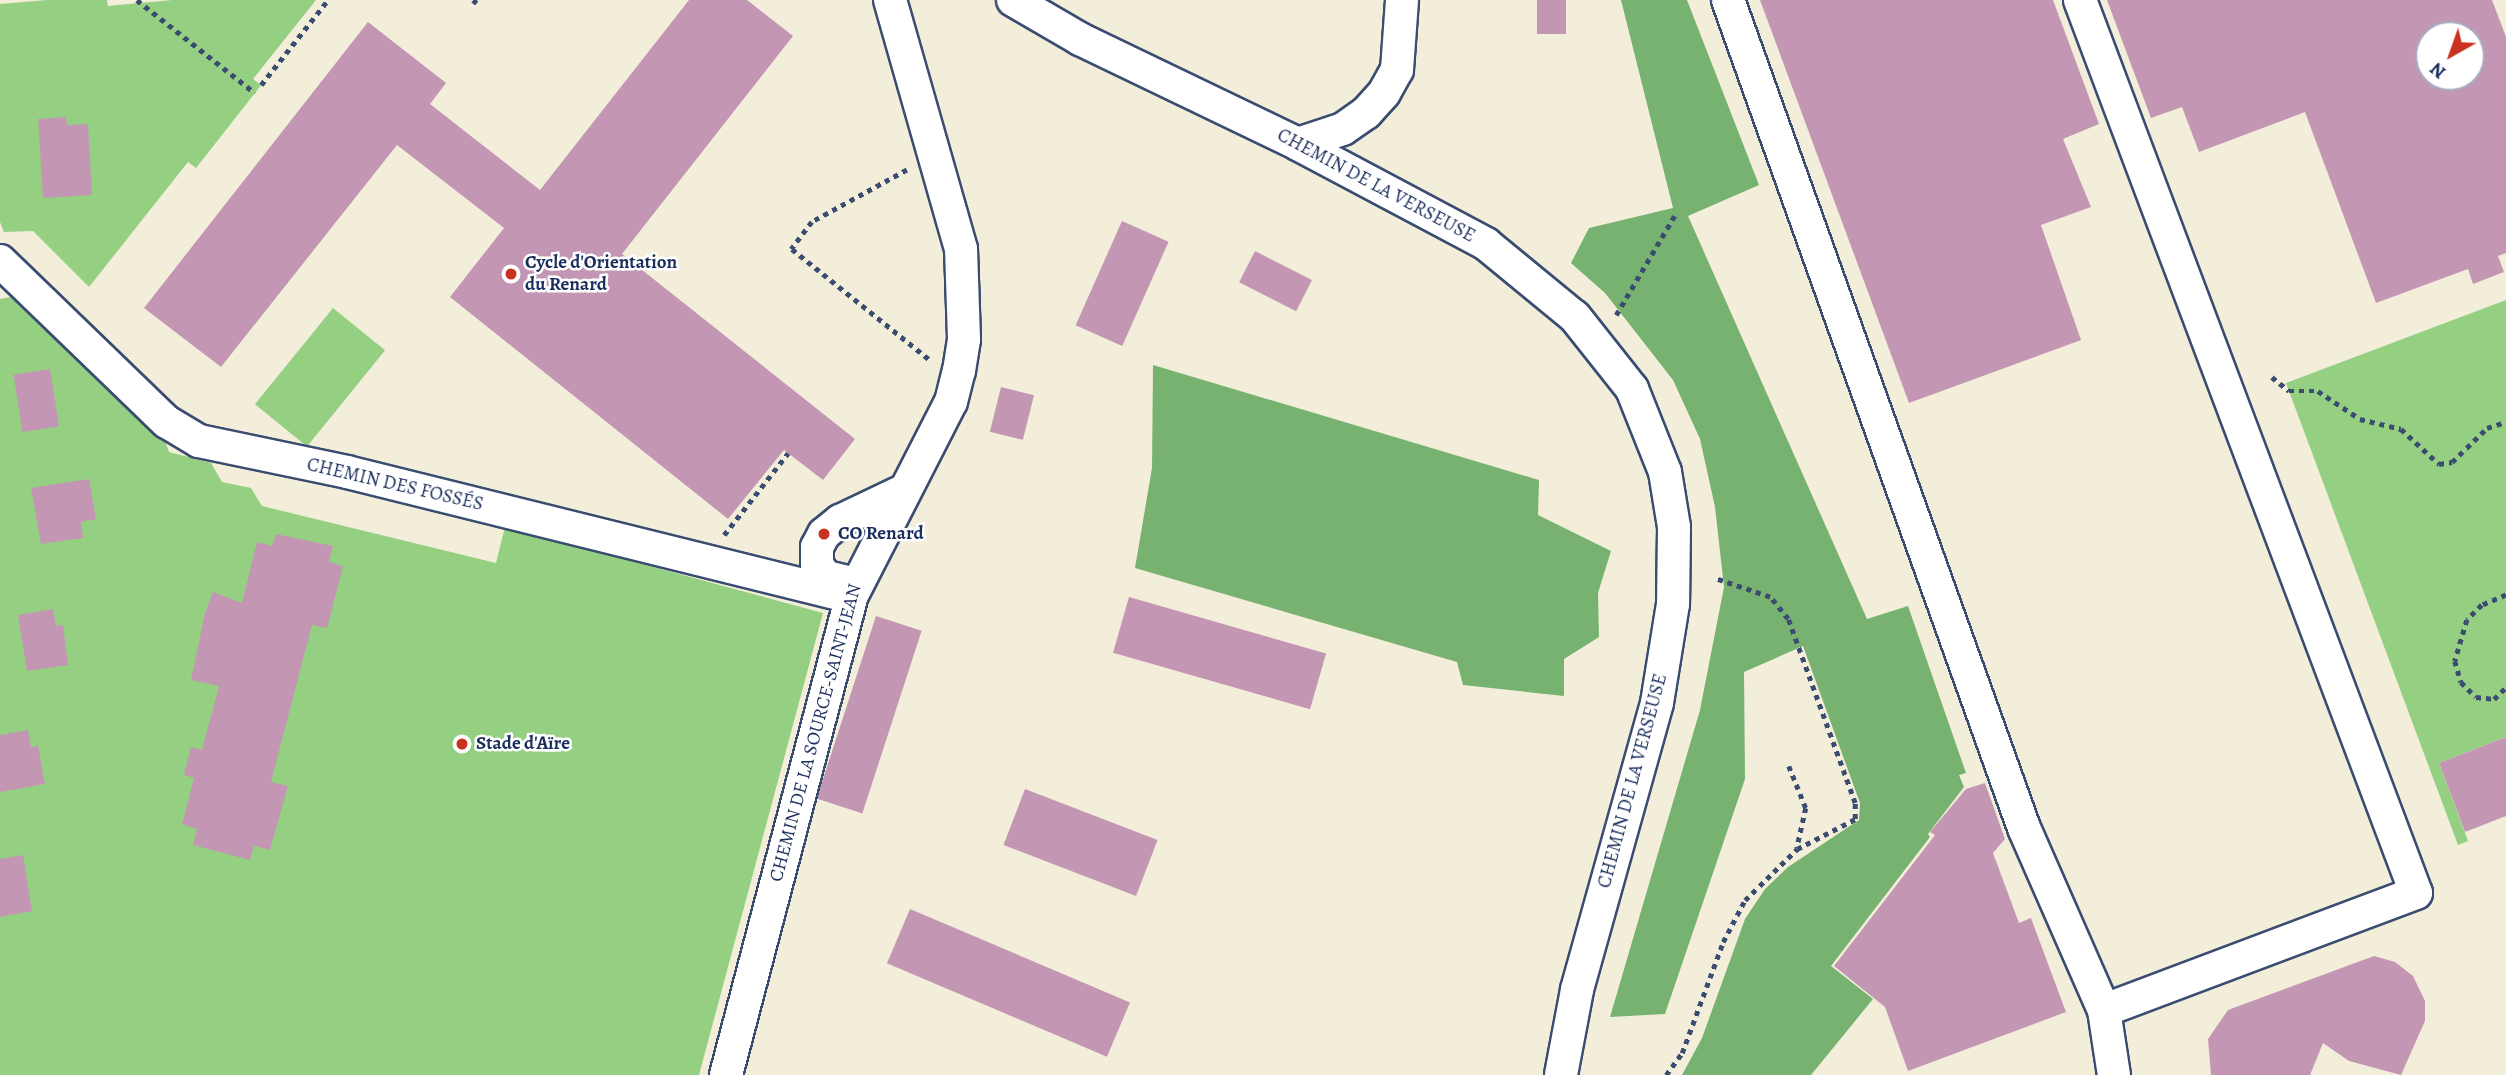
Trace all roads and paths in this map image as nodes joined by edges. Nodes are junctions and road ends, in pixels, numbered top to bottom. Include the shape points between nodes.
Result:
1 (137, 0) edge
2 (328, 0) edge
3 (890, 0) edge
4 (1013, 0) edge
5 (1402, 0) edge
6 (1728, 0) edge
7 (2080, 0) edge
8 (261, 85) dead end
9 (255, 93) dead end
10 (1298, 144) junction
11 (908, 170) dead end
12 (1676, 213) dead end
13 (1, 263) edge
14 (1616, 315) dead end
15 (932, 361) dead end
16 (2272, 377) dead end
17 (2506, 422) edge
18 (788, 453) dead end
19 (904, 491) junction
20 (727, 531) dead end
21 (1714, 578) dead end
22 (854, 591) junction
23 (2506, 595) edge
24 (2506, 687) edge
25 (1789, 766) dead end
26 (1797, 849) junction
27 (2104, 1010) junction
28 (726, 1075) edge
29 (1561, 1075) edge
30 (1666, 1075) edge
31 (2114, 1075) edge

1 - 9 path
2 - 8 path
3 - 19 street, CHEMIN DE LA SOURCE-SAINT-JEAN via 961,249 965,291 964,340 951,402
4 - 10 street, CHEMIN DE LA VERSEUSE via 1080,39
5 - 10 street via 1397,70 1367,113 1343,129
6 - 27 street via 2024,828
7 - 27 street via 2416,893
10 - 29 street, CHEMIN DE LA VERSEUSE via 1486,244 1575,317 1632,389 1665,472 1675,570 1660,691 1577,990
11 - 15 path via 812,222 792,249
12 - 14 path
13 - 22 street, CHEMIN DES FOSSÉS via 167,422 199,441
16 - 17 path via 2289,391 2318,391 2360,419 2401,429 2439,464 2452,462 2487,428
18 - 20 path
19 - 22 street, CHEMIN DE LA SOURCE-SAINT-JEAN
19 - 22 street via 840,521 817,547 817,564 825,577
21 - 26 path via 1770,597 1788,619 1855,803 1856,819
22 - 28 street, CHEMIN DE LA SOURCE-SAINT-JEAN
23 - 24 path via 2473,612 2461,630 2457,673 2467,690 2485,699 2500,697
25 - 26 path via 1806,808
26 - 30 path via 1762,880 1737,912 1682,1053
27 - 31 street

